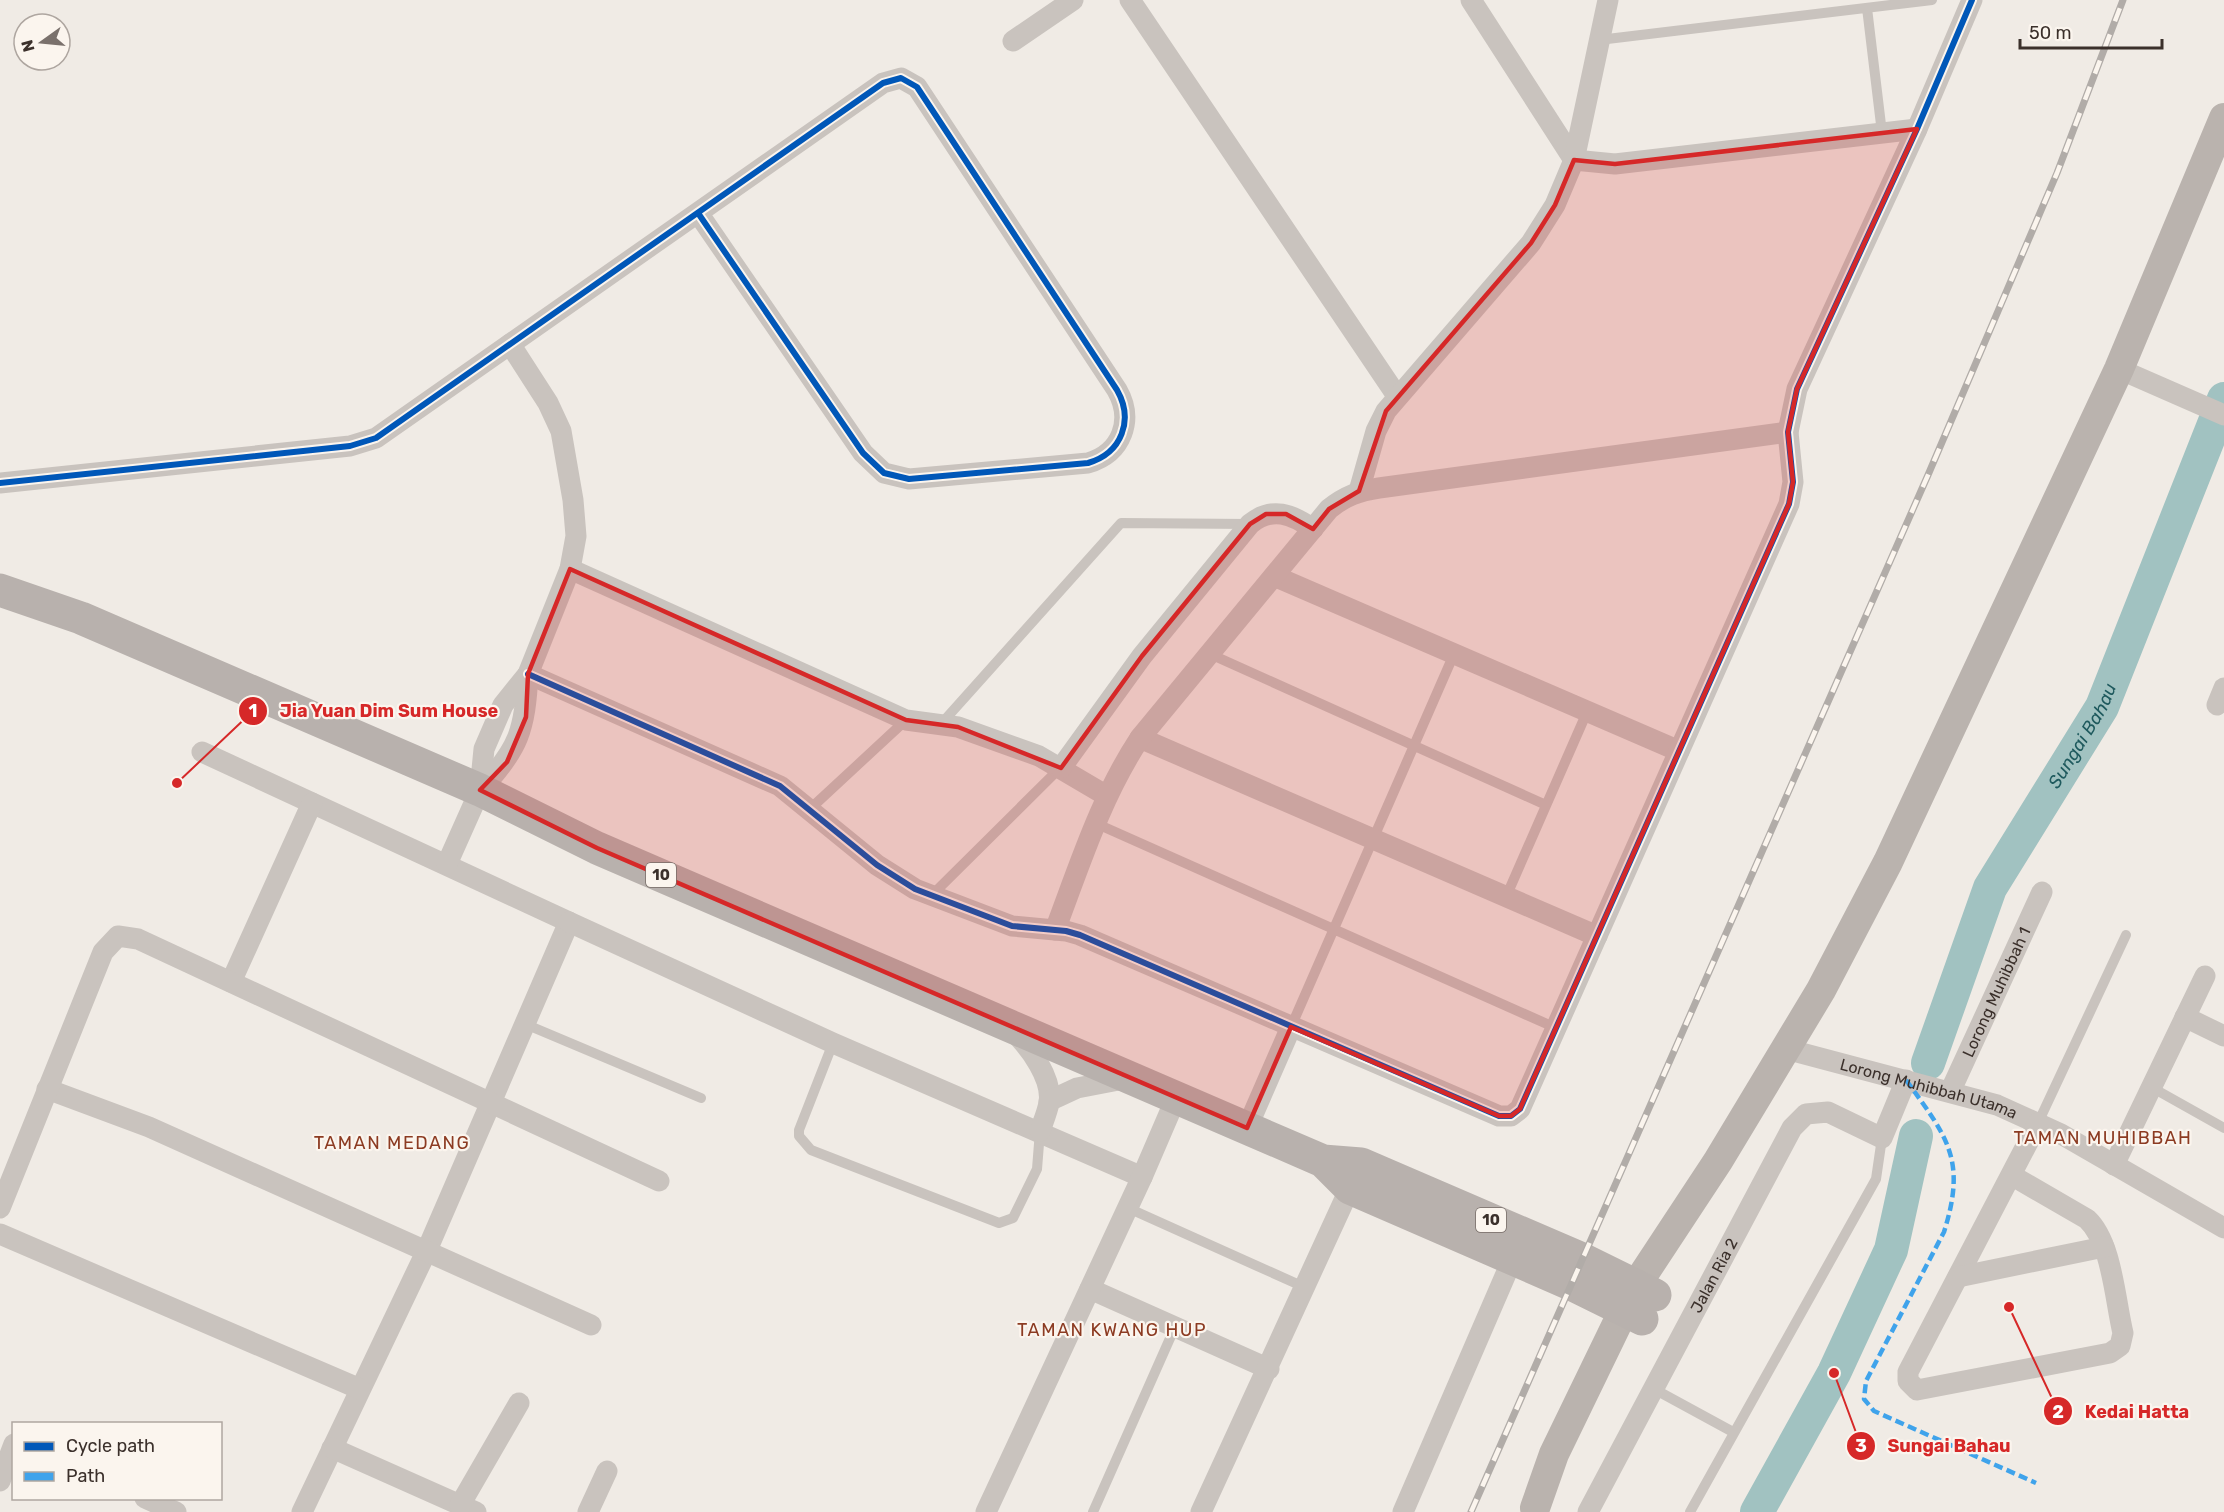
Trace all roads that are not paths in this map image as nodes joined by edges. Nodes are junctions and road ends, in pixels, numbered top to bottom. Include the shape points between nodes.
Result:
1 (1073, 0) edge
2 (1130, 0) edge
3 (1471, 0) edge
4 (1608, 0) edge
5 (1932, 0) edge
6 (1972, 0) edge
7 (1867, 8) junction
8 (1599, 40) junction
9 (1013, 41) dead end
10 (2224, 118) edge
11 (1917, 129) junction
12 (1882, 133) junction
13 (1574, 160) junction
14 (698, 213) junction
15 (510, 344) junction
16 (2119, 369) junction
17 (1397, 396) junction
18 (2216, 411) edge
19 (1788, 432) junction
20 (0, 483) edge
21 (1359, 491) junction
22 (1250, 524) junction
23 (1313, 529) junction
24 (570, 569) junction
25 (1274, 576) junction
26 (0, 590) edge
27 (1210, 654) junction
28 (1454, 654) junction
29 (528, 674) junction
30 (1587, 712) junction
31 (906, 720) junction
32 (941, 724) junction
33 (1140, 738) junction
34 (1414, 746) junction
35 (1679, 751) junction
36 (202, 752) dead end
37 (1061, 768) junction
38 (480, 790) junction
39 (1107, 795) junction
40 (312, 803) junction
41 (1546, 805) junction
42 (810, 808) junction
43 (1095, 823) junction
44 (1373, 839) junction
45 (447, 864) junction
46 (2042, 892) dead end
47 (931, 897) junction
48 (1506, 897) junction
49 (569, 922) junction
50 (1335, 927) junction
51 (1055, 930) junction
52 (2126, 935) dead end
53 (1597, 936) junction
54 (2205, 976) dead end
55 (231, 982) junction
56 (2185, 1017) junction
57 (525, 1024) junction
58 (1008, 1025) junction
59 (1291, 1026) junction
60 (1556, 1028) junction
61 (2224, 1036) edge
62 (833, 1043) junction
63 (1786, 1049) junction
64 (1130, 1078) junction
65 (1906, 1080) junction
66 (2151, 1087) junction
67 (47, 1089) junction
68 (1950, 1092) junction
69 (701, 1098) dead end
70 (1176, 1098) junction
71 (1049, 1101) junction
72 (491, 1103) junction
73 (2038, 1123) junction
74 (1247, 1128) junction
75 (2224, 1128) edge
76 (1040, 1131) junction
77 (1882, 1138) junction
78 (2114, 1165) junction
79 (2011, 1175) junction
80 (1356, 1176) junction
81 (1142, 1177) junction
82 (659, 1181) dead end
83 (0, 1208) edge
84 (1128, 1208) junction
85 (2224, 1228) edge
86 (0, 1234) edge
87 (2104, 1247) junction
88 (427, 1250) junction
89 (1512, 1260) junction
90 (1958, 1277) junction
91 (1304, 1287) junction
92 (1090, 1289) junction
93 (1639, 1303) junction
94 (591, 1325) dead end
95 (1175, 1327) junction
96 (1269, 1369) junction
97 (360, 1389) junction
98 (1654, 1389) junction
99 (519, 1403) dead end
100 (1733, 1432) junction
101 (332, 1448) junction
102 (12, 1449) edge
103 (607, 1471) dead end
104 (0, 1481) edge
105 (149, 1500) edge
106 (468, 1509) edge
107 (1534, 1510) edge
108 (176, 1512) edge
109 (302, 1512) edge
110 (588, 1512) edge
111 (986, 1512) edge
112 (1093, 1512) edge
113 (1201, 1512) edge
114 (1403, 1512) edge
115 (1588, 1512) edge
116 (1690, 1512) edge

1 - 9 street
2 - 17 street
3 - 13 street
4 - 8 street
5 - 7 lane
6 - 11 street
7 - 8 lane
7 - 12 lane
8 - 13 street
10 - 16 main road
11 - 12 street
11 - 19 street via 1797,388
12 - 13 street via 1615,164
13 - 17 street via 1555,205 1531,243
14 - 14 street via 882,83 891,79 910,81 1117,390 1125,424 1117,446 1088,463 909,478 884,472 863,453
14 - 15 street
15 - 20 street via 376,438 363,443
15 - 24 street via 561,430 576,520
16 - 18 street
16 - 63 main road via 1888,862
17 - 21 street via 1376,431
19 - 21 street
19 - 35 street via 1793,482 1789,504
21 - 23 street via 1329,509
22 - 23 street via 1266,514 1286,514
22 - 32 lane via 1121,523
22 - 37 street via 1142,656
23 - 25 street
24 - 29 street
24 - 31 street
25 - 27 street
25 - 28 street
26 - 38 main road, 10 via 92,623
27 - 33 street
27 - 34 lane
28 - 30 street
28 - 34 lane
29 - 38 street via 526,717 507,762
29 - 42 street via 780,786
30 - 35 street
30 - 41 lane
31 - 32 street
31 - 42 lane
32 - 37 street via 1039,756
33 - 39 street
33 - 44 street
34 - 41 lane
34 - 44 lane
35 - 53 street
36 - 40 street
37 - 39 street
37 - 47 lane
38 - 45 street
38 - 58 main road, 10 via 597,848
39 - 43 street
40 - 45 street
40 - 55 street
41 - 48 lane
42 - 47 street via 888,873
43 - 50 lane
43 - 51 street
44 - 48 street
44 - 50 lane
45 - 49 street
46 - 68 street, Lorong Muhibbah 1
47 - 51 street via 1012,926
48 - 53 street
49 - 57 street
49 - 62 street
50 - 59 lane
50 - 60 lane
51 - 59 street via 1080,935
52 - 73 lane
53 - 60 street
54 - 56 street
55 - 67 street via 138,939 118,936 103,952
55 - 72 street
56 - 61 street
56 - 66 street
57 - 69 lane
57 - 72 street
58 - 64 main road, 10
58 - 71 street via 1034,1056
59 - 60 street via 1505,1118 1520,1109
59 - 74 street
62 - 76 street
62 - 76 lane via 799,1130 799,1136 811,1150 999,1223 1012,1218 1036,1170
63 - 65 street, Lorong Muhibbah Utama
63 - 93 main road
64 - 70 main road, 10
64 - 71 street via 1077,1088
65 - 68 street, Lorong Muhibbah Utama
65 - 77 street
66 - 75 lane
66 - 78 street
67 - 83 street
67 - 88 street via 149,1126
68 - 73 street, Lorong Muhibbah Utama via 1997,1105
70 - 74 main road, 10
70 - 81 street
71 - 76 street
72 - 82 street
72 - 88 street
73 - 78 street, Lorong Muhibbah Utama
73 - 79 street
74 - 80 main road, 10
76 - 81 street
77 - 98 street, Jalan Ria 2 via 1828,1112 1806,1114 1799,1120
77 - 100 lane via 1876,1179
78 - 85 street, Lorong Muhibbah Utama
79 - 87 street via 2087,1219 2101,1236
79 - 90 street
80 - 89 main road, 10
80 - 91 street
80 - 93 main road, 10 via 1582,1259
81 - 84 street
84 - 91 lane
84 - 92 street
86 - 97 street
87 - 90 street
87 - 90 street via 2122,1333 2120,1346 2110,1353 1917,1389 1908,1381 1908,1372
88 - 94 street
88 - 97 street
89 - 93 main road, 10 via 1573,1284
89 - 114 street
91 - 96 street
92 - 95 street
92 - 111 street
93 - 107 main road
95 - 96 street
95 - 112 lane
96 - 113 street
97 - 101 street
98 - 100 lane
98 - 115 street, Jalan Ria 2
99 - 106 street
100 - 116 lane
101 - 106 street
101 - 109 street
102 - 104 street
103 - 110 street
105 - 108 street

